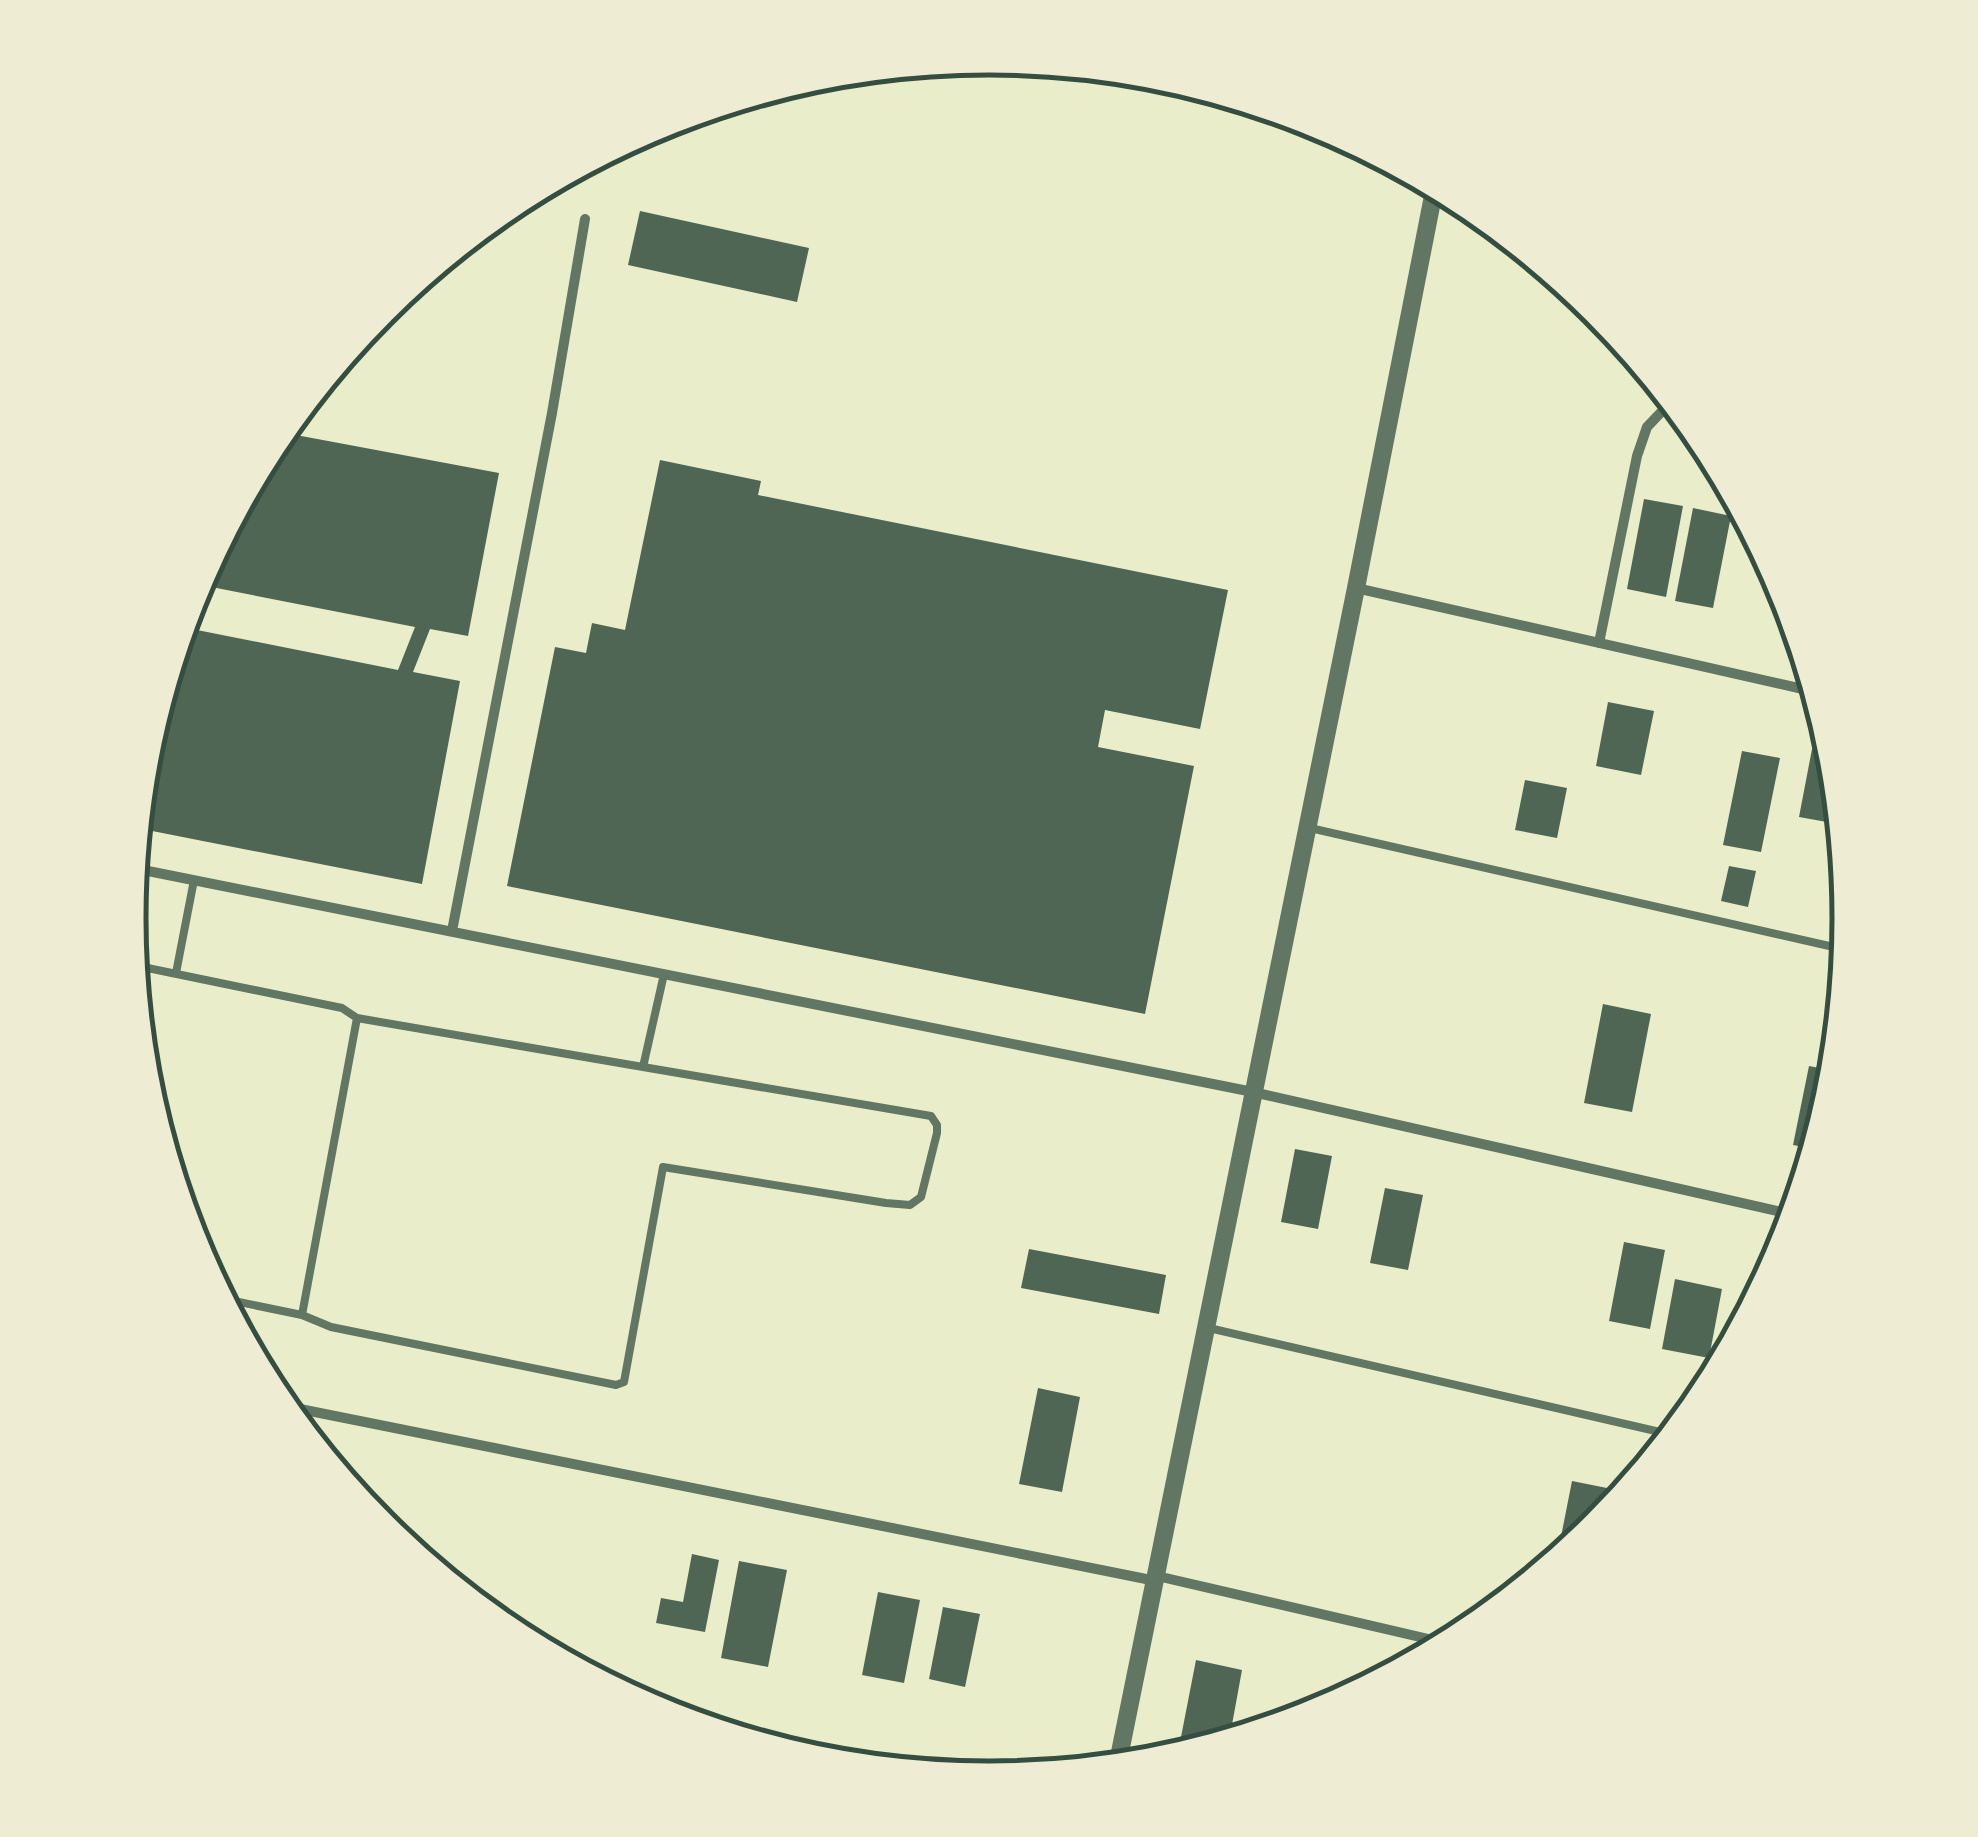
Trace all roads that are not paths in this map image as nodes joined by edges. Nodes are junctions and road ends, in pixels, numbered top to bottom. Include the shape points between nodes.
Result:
1 (1433, 202) edge
2 (585, 219) dead end
3 (1664, 414) edge
4 (1356, 588) junction
5 (1599, 643) junction
6 (1801, 689) edge
7 (1308, 827) junction
8 (147, 871) edge
9 (194, 880) junction
10 (452, 931) junction
11 (1831, 946) edge
12 (147, 967) edge
13 (176, 973) junction
14 (664, 974) junction
15 (357, 1018) junction
16 (643, 1067) junction
17 (1253, 1092) junction
18 (1779, 1212) edge
19 (237, 1302) edge
20 (302, 1315) junction
21 (1205, 1326) junction
22 (304, 1410) edge
23 (1658, 1432) edge
24 (1156, 1579) junction
25 (1427, 1639) edge
26 (1120, 1752) edge

1 - 4 street
2 - 10 street
3 - 5 street via 1647,426 1637,456
4 - 5 street
4 - 7 street
5 - 6 street
7 - 11 lane
7 - 17 street
8 - 9 street
9 - 10 street
9 - 13 lane
10 - 14 street
12 - 13 lane
13 - 15 lane via 342,1008
14 - 16 lane
14 - 17 street
15 - 16 lane
15 - 20 lane
16 - 20 lane via 931,1116 937,1134 921,1197 910,1205 886,1203 663,1167 624,1382 616,1385 331,1327
17 - 18 street
17 - 21 street
19 - 20 lane
21 - 23 lane
21 - 24 street
22 - 24 street
24 - 25 street
24 - 26 street

